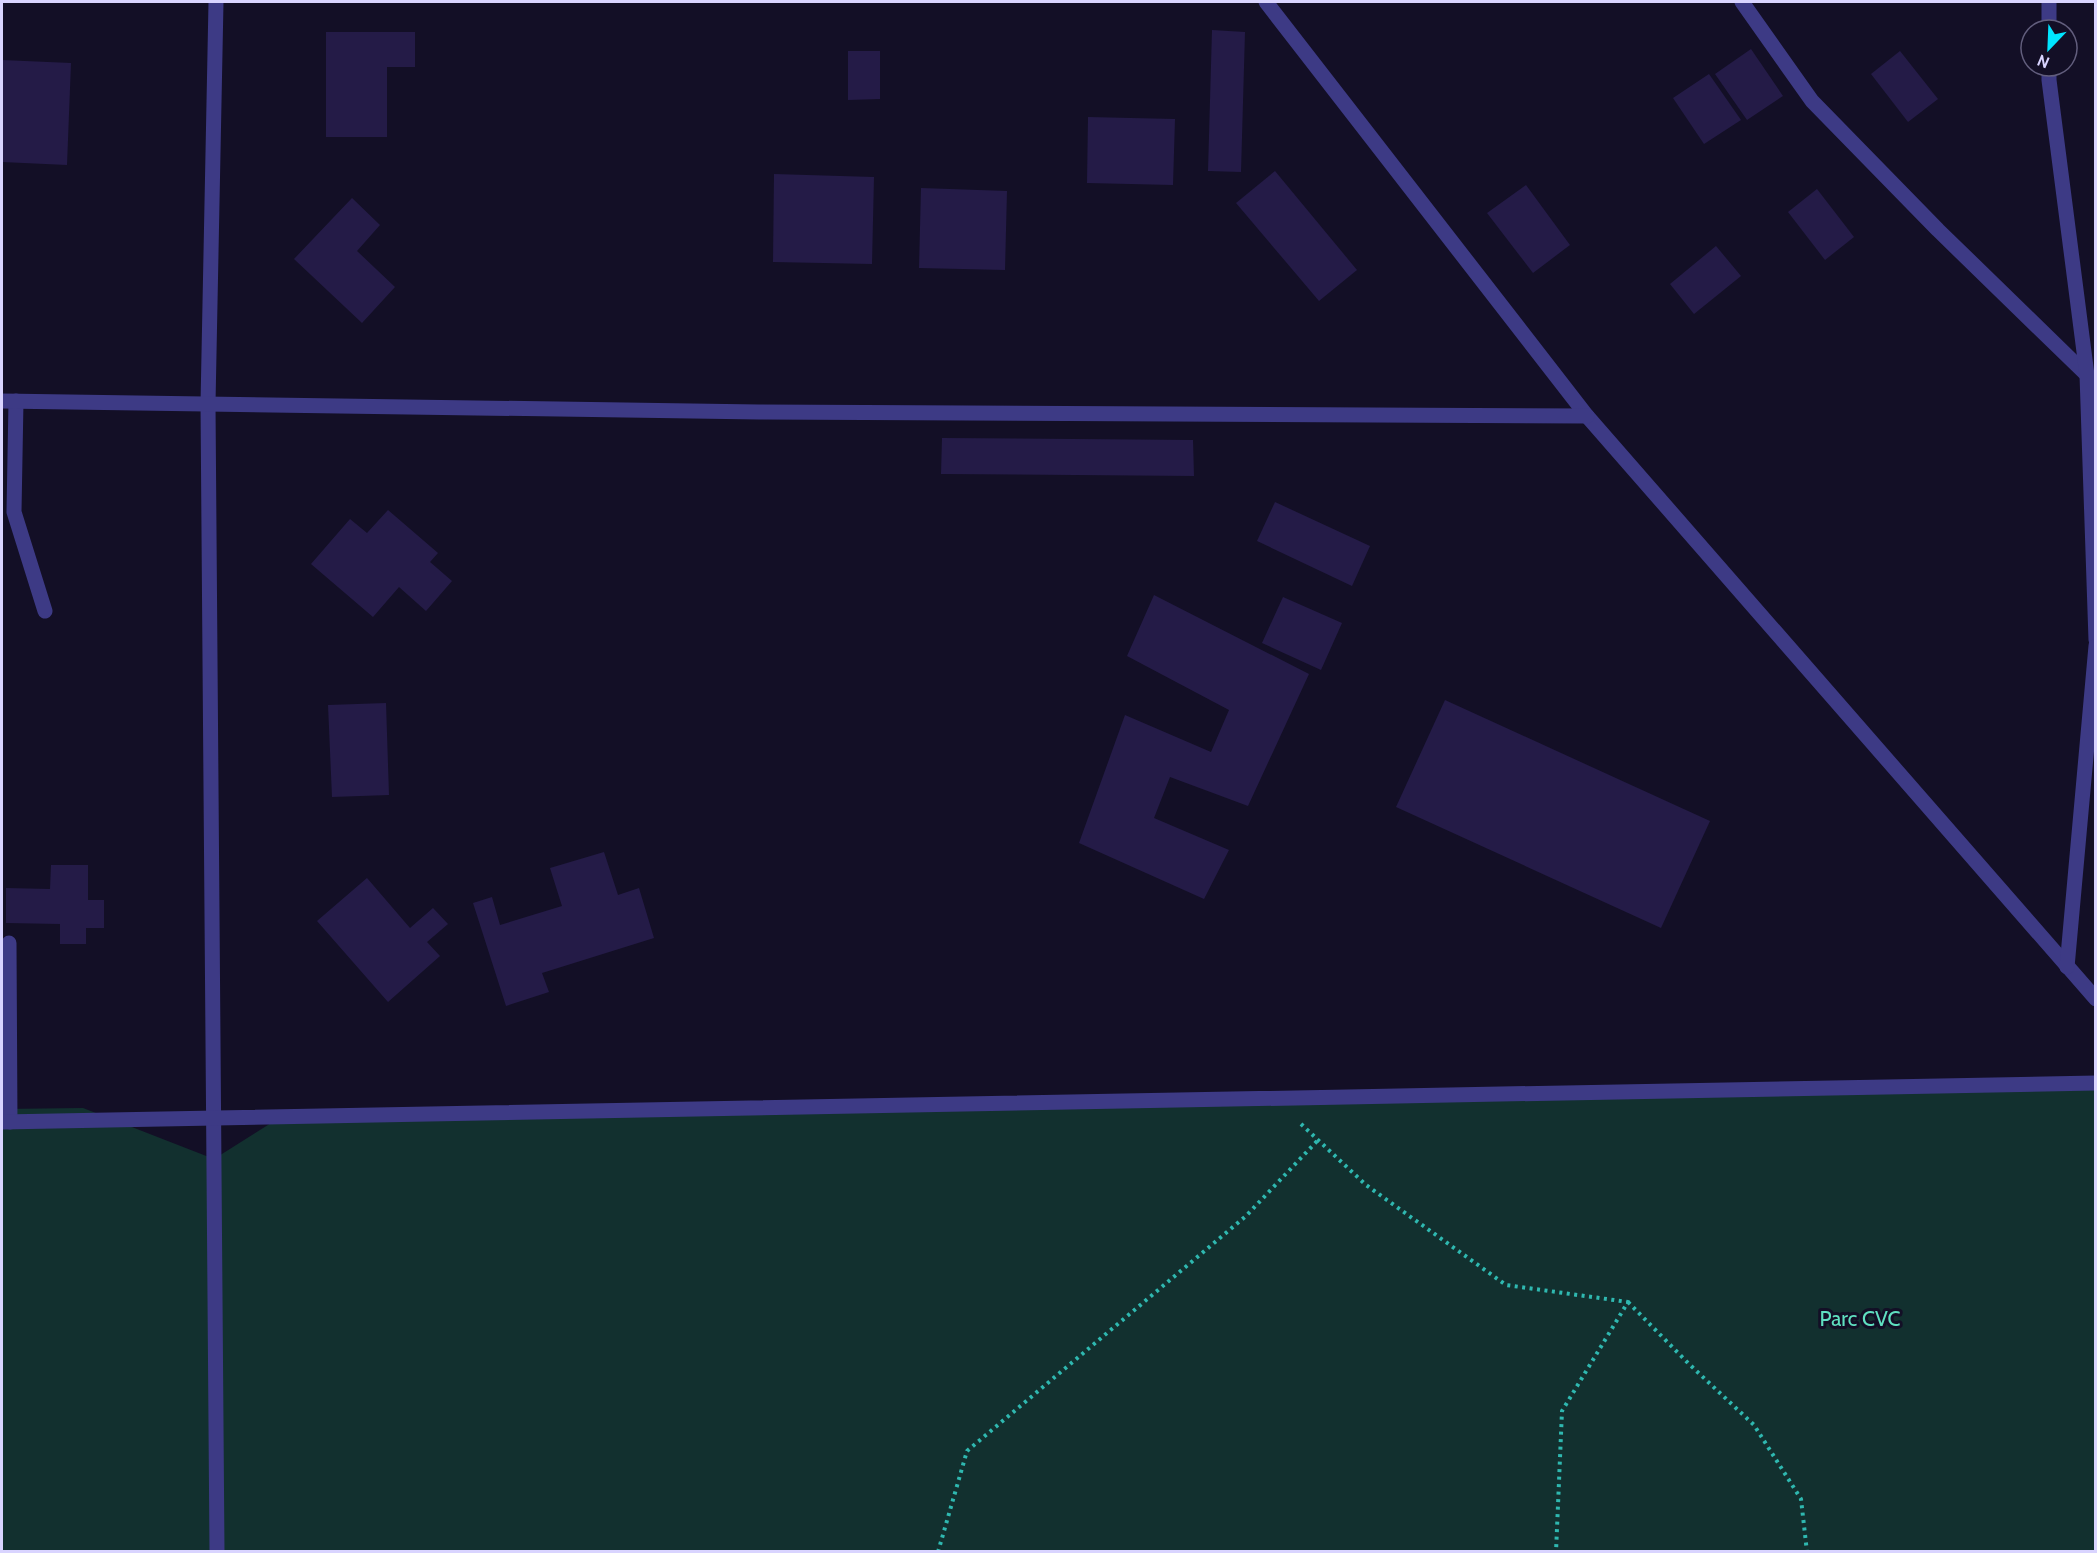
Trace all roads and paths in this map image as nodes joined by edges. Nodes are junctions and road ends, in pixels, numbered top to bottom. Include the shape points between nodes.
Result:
1 (216, 2) edge
2 (1266, 2) edge
3 (1742, 2) edge
4 (2049, 2) edge
5 (2049, 18) edge
6 (2049, 78) edge
7 (2087, 375) junction
8 (9, 401) edge
9 (208, 404) junction
10 (1587, 416) junction
11 (45, 611) dead end
12 (2096, 640) edge
13 (2096, 646) edge
14 (9, 943) dead end
15 (2067, 967) junction
16 (2096, 999) edge
17 (2096, 1083) edge
18 (1274, 1098) junction
19 (213, 1119) junction
20 (6, 1122) edge
21 (1318, 1140) junction
22 (1628, 1302) junction
23 (217, 1551) edge
24 (938, 1551) edge
25 (1556, 1551) edge
26 (1807, 1551) edge

1 - 9 street
2 - 10 street
3 - 7 street via 1812,102
4 - 5 street
6 - 7 street
7 - 12 street
8 - 9 street
8 - 11 street via 14,512
9 - 10 street via 759,412
9 - 19 street
10 - 15 street
13 - 15 street
14 - 20 street
15 - 16 street
17 - 18 street
18 - 19 street
18 - 21 path
19 - 20 street
19 - 23 street
21 - 22 path via 1366,1185 1506,1286
21 - 24 path via 1246,1216 967,1451
22 - 25 path via 1563,1411
22 - 26 path via 1754,1425 1802,1499

